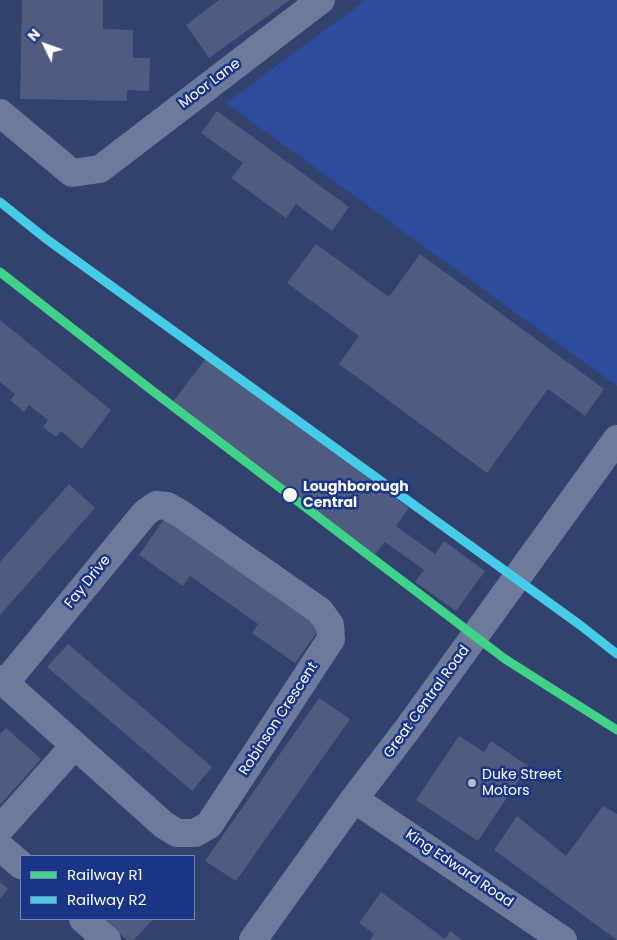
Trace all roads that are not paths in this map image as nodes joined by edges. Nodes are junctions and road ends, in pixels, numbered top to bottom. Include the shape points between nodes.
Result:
1 (321, 0) edge
2 (0, 113) edge
3 (617, 439) edge
4 (181, 514) joint
5 (2, 681) edge
6 (74, 746) junction
7 (354, 799) junction
8 (0, 829) edge
9 (0, 846) edge
10 (20, 864) edge
11 (84, 920) edge
12 (107, 940) edge
13 (253, 940) edge
14 (563, 940) edge

1 - 2 street, Moor Lane via 100,169 72,173
3 - 7 street, Great Central Road
4 - 5 street, Fay Drive via 168,506 156,505 145,513
4 - 6 street, Robinson Crescent via 320,611 330,625 331,639 209,825 195,833 177,833 164,825
5 - 6 street, Fay Drive
6 - 8 street
7 - 13 street, Great Central Road
7 - 14 street, King Edward Road
9 - 10 street
11 - 12 street

